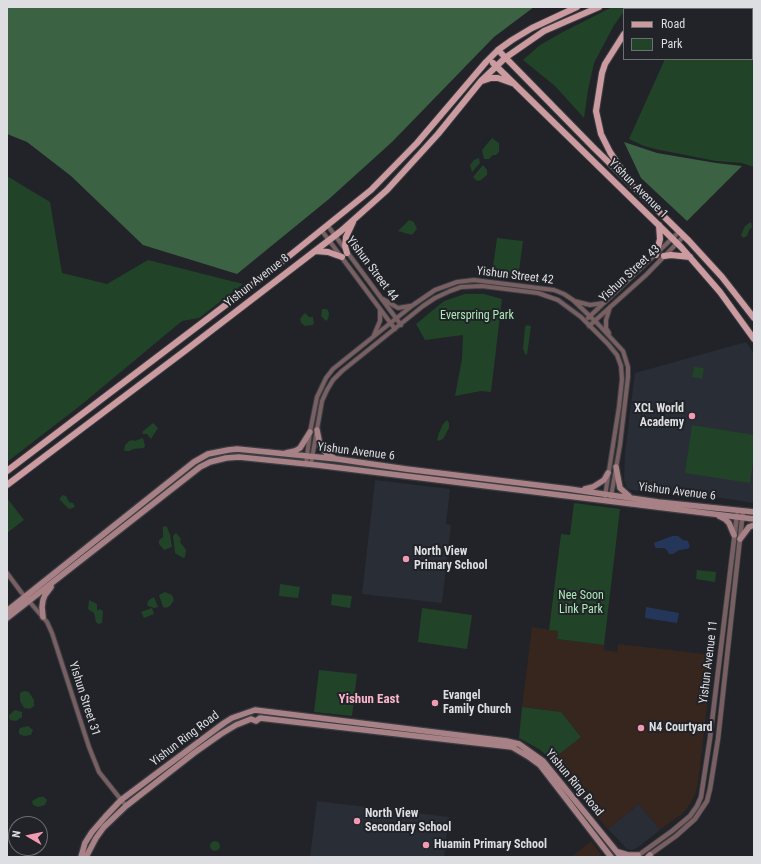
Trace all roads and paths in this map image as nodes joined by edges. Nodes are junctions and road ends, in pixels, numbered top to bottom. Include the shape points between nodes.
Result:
1 (577, 7) edge
2 (599, 7) edge
3 (623, 36) edge
4 (498, 50) junction
5 (506, 58) junction
6 (489, 59) junction
7 (495, 66) junction
8 (481, 81) junction
9 (514, 84) junction
10 (629, 182) junction
11 (355, 218) junction
12 (659, 225) junction
13 (328, 226) junction
14 (322, 231) junction
15 (682, 234) junction
16 (334, 236) junction
17 (329, 240) junction
18 (675, 241) junction
19 (315, 251) junction
20 (345, 255) junction
21 (656, 255) junction
22 (664, 256) junction
23 (690, 258) junction
24 (381, 298) junction
25 (574, 300) junction
26 (605, 303) junction
27 (413, 305) junction
28 (610, 307) junction
29 (380, 308) junction
30 (590, 317) junction
31 (754, 318) edge
32 (396, 319) junction
33 (585, 321) junction
34 (594, 321) junction
35 (391, 323) junction
36 (401, 325) junction
37 (589, 326) junction
38 (395, 329) junction
39 (610, 336) junction
40 (372, 337) junction
41 (754, 338) edge
42 (317, 430) junction
43 (310, 432) junction
44 (282, 454) junction
45 (309, 457) junction
46 (337, 460) junction
47 (309, 464) junction
48 (616, 468) junction
49 (7, 471) edge
50 (608, 473) junction
51 (7, 485) edge
52 (539, 485) junction
53 (579, 490) junction
54 (554, 494) junction
55 (608, 494) junction
56 (632, 498) junction
57 (608, 501) junction
58 (754, 512) edge
59 (740, 514) junction
60 (717, 515) junction
61 (754, 519) edge
62 (115, 525) junction
63 (754, 525) edge
64 (120, 531) junction
65 (734, 535) junction
66 (740, 539) junction
67 (731, 559) junction
68 (737, 559) junction
69 (7, 573) edge
70 (55, 581) junction
71 (27, 599) junction
72 (7, 611) edge
73 (43, 617) junction
74 (7, 618) edge
75 (258, 711) junction
76 (251, 716) junction
77 (260, 718) junction
78 (419, 733) junction
79 (121, 800) junction
80 (126, 806) junction
81 (104, 816) junction
82 (110, 821) junction
83 (616, 851) junction
84 (611, 856) edge
85 (637, 856) edge
86 (648, 856) edge
87 (81, 857) edge
88 (86, 857) edge
89 (621, 857) edge

1 - 4 main road via 532,28
2 - 5 main road via 544,31
3 - 10 main road via 605,64 596,111 601,134
4 - 5 main road, Yishun Avenue 1
4 - 6 main road
5 - 7 main road
5 - 10 main road, Yishun Avenue 1
6 - 7 main road, Yishun Avenue 1
6 - 13 main road, Yishun Avenue 8 via 417,143 371,190
7 - 8 main road, Yishun Avenue 8
7 - 9 main road, Yishun Avenue 1
8 - 9 main road via 498,78
8 - 11 main road, Yishun Avenue 8 via 438,134 387,190
9 - 12 main road, Yishun Avenue 1
10 - 15 main road, Yishun Avenue 1
11 - 16 main road, Yishun Avenue 8
11 - 20 main road via 346,237
12 - 18 main road, Yishun Avenue 1
12 - 21 main road via 660,239
13 - 14 main road, Yishun Avenue 8
13 - 16 street, Yishun Street 44
14 - 17 street, Yishun Street 44
14 - 49 main road, Yishun Avenue 8
15 - 18 street, Yishun Street 43
15 - 31 main road, Yishun Avenue 1 via 722,277
16 - 17 main road, Yishun Avenue 8
16 - 20 street, Yishun Street 44
17 - 19 main road, Yishun Avenue 8
17 - 20 street, Yishun Street 44
18 - 21 street, Yishun Street 43
18 - 22 street, Yishun Street 43
18 - 23 main road, Yishun Avenue 1
19 - 20 main road
19 - 51 main road, Yishun Avenue 8
20 - 24 street, Yishun Street 44
20 - 29 street, Yishun Street 44
21 - 26 street, Yishun Street 43
22 - 23 main road
22 - 28 street, Yishun Street 43
23 - 41 main road, Yishun Avenue 1 via 720,292
24 - 27 street via 398,308
24 - 32 street, Yishun Street 44
25 - 26 street via 590,305
25 - 27 street, Yishun Street 42 via 554,290 474,280 442,287
25 - 30 street, Yishun Street 42
26 - 30 street, Yishun Street 43
27 - 32 street, Yishun Street 42
28 - 34 street, Yishun Street 43
28 - 39 street via 606,320
29 - 35 street, Yishun Street 44
29 - 40 street via 380,321
30 - 33 street, Yishun Street 43
30 - 34 street, Yishun Street 42
32 - 35 street, Yishun Street 42
32 - 36 street, Yishun Street 44
33 - 36 street, Yishun Street 42 via 569,307 548,296 471,286 435,298
33 - 37 street, Yishun Street 42
34 - 37 street, Yishun Street 43
34 - 39 street, Yishun Street 42
35 - 38 street, Yishun Street 44
35 - 40 street, Yishun Street 42
36 - 38 street, Yishun Street 42
37 - 50 street, Yishun Street 42 via 617,355 621,366 619,407
38 - 42 street, Yishun Street 42 via 333,380 322,401
39 - 48 street, Yishun Street 42 via 623,351 628,367
40 - 43 street, Yishun Street 42 via 333,369 326,378 317,396
42 - 45 street, Yishun Street 42
42 - 46 main road via 320,445 327,454
43 - 44 main road via 300,448
43 - 45 street, Yishun Street 42
44 - 45 main road, Yishun Avenue 6
44 - 62 main road, Yishun Avenue 6 via 237,449 208,454 194,462
45 - 46 main road, Yishun Avenue 6
45 - 47 street, Yishun Street 42
46 - 52 main road, Yishun Avenue 6
47 - 54 main road, Yishun Avenue 6
47 - 64 main road, Yishun Avenue 6 via 239,457 210,462 177,484
48 - 55 street, Yishun Street 42
48 - 56 main road via 620,488
50 - 53 main road via 596,486
50 - 55 street, Yishun Street 42
52 - 53 main road, Yishun Avenue 6
52 - 54 main road via 552,489
53 - 55 main road, Yishun Avenue 6
54 - 57 main road, Yishun Avenue 6
55 - 56 main road, Yishun Avenue 6
55 - 57 street, Yishun Street 42
56 - 59 main road, Yishun Avenue 6
57 - 60 main road, Yishun Avenue 6
58 - 59 main road, Yishun Avenue 6
59 - 60 main road, Yishun Avenue 6
59 - 61 main road, Yishun Avenue 6
59 - 65 street, Yishun Avenue 11
59 - 66 street, Yishun Avenue 11
60 - 65 main road via 725,518
62 - 64 main road
62 - 71 main road, Yishun Avenue 6
63 - 66 main road via 749,527
64 - 70 main road, Yishun Avenue 6
65 - 67 street, Yishun Avenue 11
66 - 68 street, Yishun Avenue 11
67 - 68 street
67 - 85 street, Yishun Avenue 11 via 701,797 690,816
68 - 86 street, Yishun Avenue 11 via 718,739 707,801 695,819
69 - 71 street, Yishun Street 31
70 - 71 main road, Yishun Avenue 6
70 - 73 main road via 43,600
71 - 72 main road, Yishun Avenue 6
71 - 73 street, Yishun Street 31
71 - 74 main road, Yishun Avenue 6
73 - 79 street, Yishun Street 31 via 52,633 99,772
75 - 76 main road, Yishun Ring Road via 255,710
75 - 77 main road
75 - 78 main road, Yishun Ring Road
76 - 77 main road, Yishun Ring Road via 256,721
76 - 79 main road, Yishun Ring Road via 232,718 224,723
76 - 80 main road, Yishun Ring Road via 194,753
77 - 78 main road, Yishun Ring Road
78 - 83 main road, Yishun Ring Road via 519,744 543,761
78 - 84 main road, Yishun Ring Road via 509,746 529,757 550,777
79 - 80 street, Yishun Street 31
79 - 81 main road, Yishun Ring Road
80 - 82 main road, Yishun Ring Road
81 - 82 main road
81 - 87 main road, Yishun Ring Road via 88,837
82 - 88 main road, Yishun Ring Road via 96,838
83 - 85 main road via 628,856
83 - 89 main road, Yishun Ring Road

